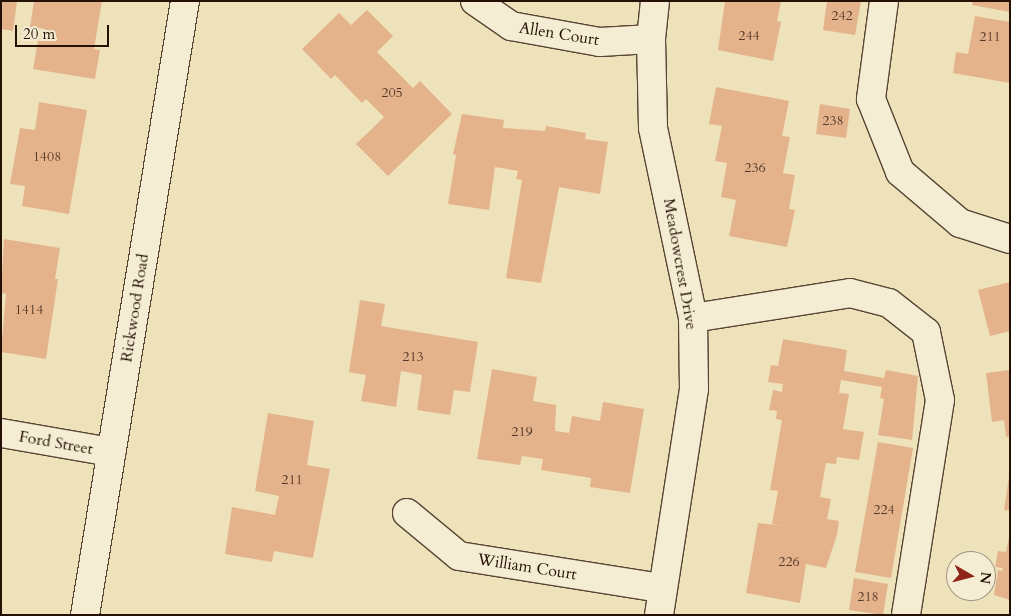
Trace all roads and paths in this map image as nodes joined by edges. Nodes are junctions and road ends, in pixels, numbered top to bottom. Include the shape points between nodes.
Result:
1 (185, 1) edge
2 (475, 1) edge
3 (655, 1) edge
4 (884, 1) edge
5 (651, 39) junction
6 (1010, 239) edge
7 (693, 318) junction
8 (1, 433) edge
9 (112, 452) junction
10 (407, 513) dead end
11 (660, 602) edge
12 (85, 615) edge
13 (906, 615) edge

1 - 9 street, Rickwood Road
2 - 5 street, Allen Court via 511,26 600,42
3 - 5 street, Meadowcrest Drive
4 - 6 street via 871,98 900,172 960,223
5 - 7 street, Meadowcrest Drive via 653,128
7 - 11 street, Meadowcrest Drive via 694,389
7 - 13 street via 850,293 889,303 926,332 940,400
8 - 9 street, Ford Street
9 - 12 street, Rickwood Road
10 - 11 street, William Court via 459,556

